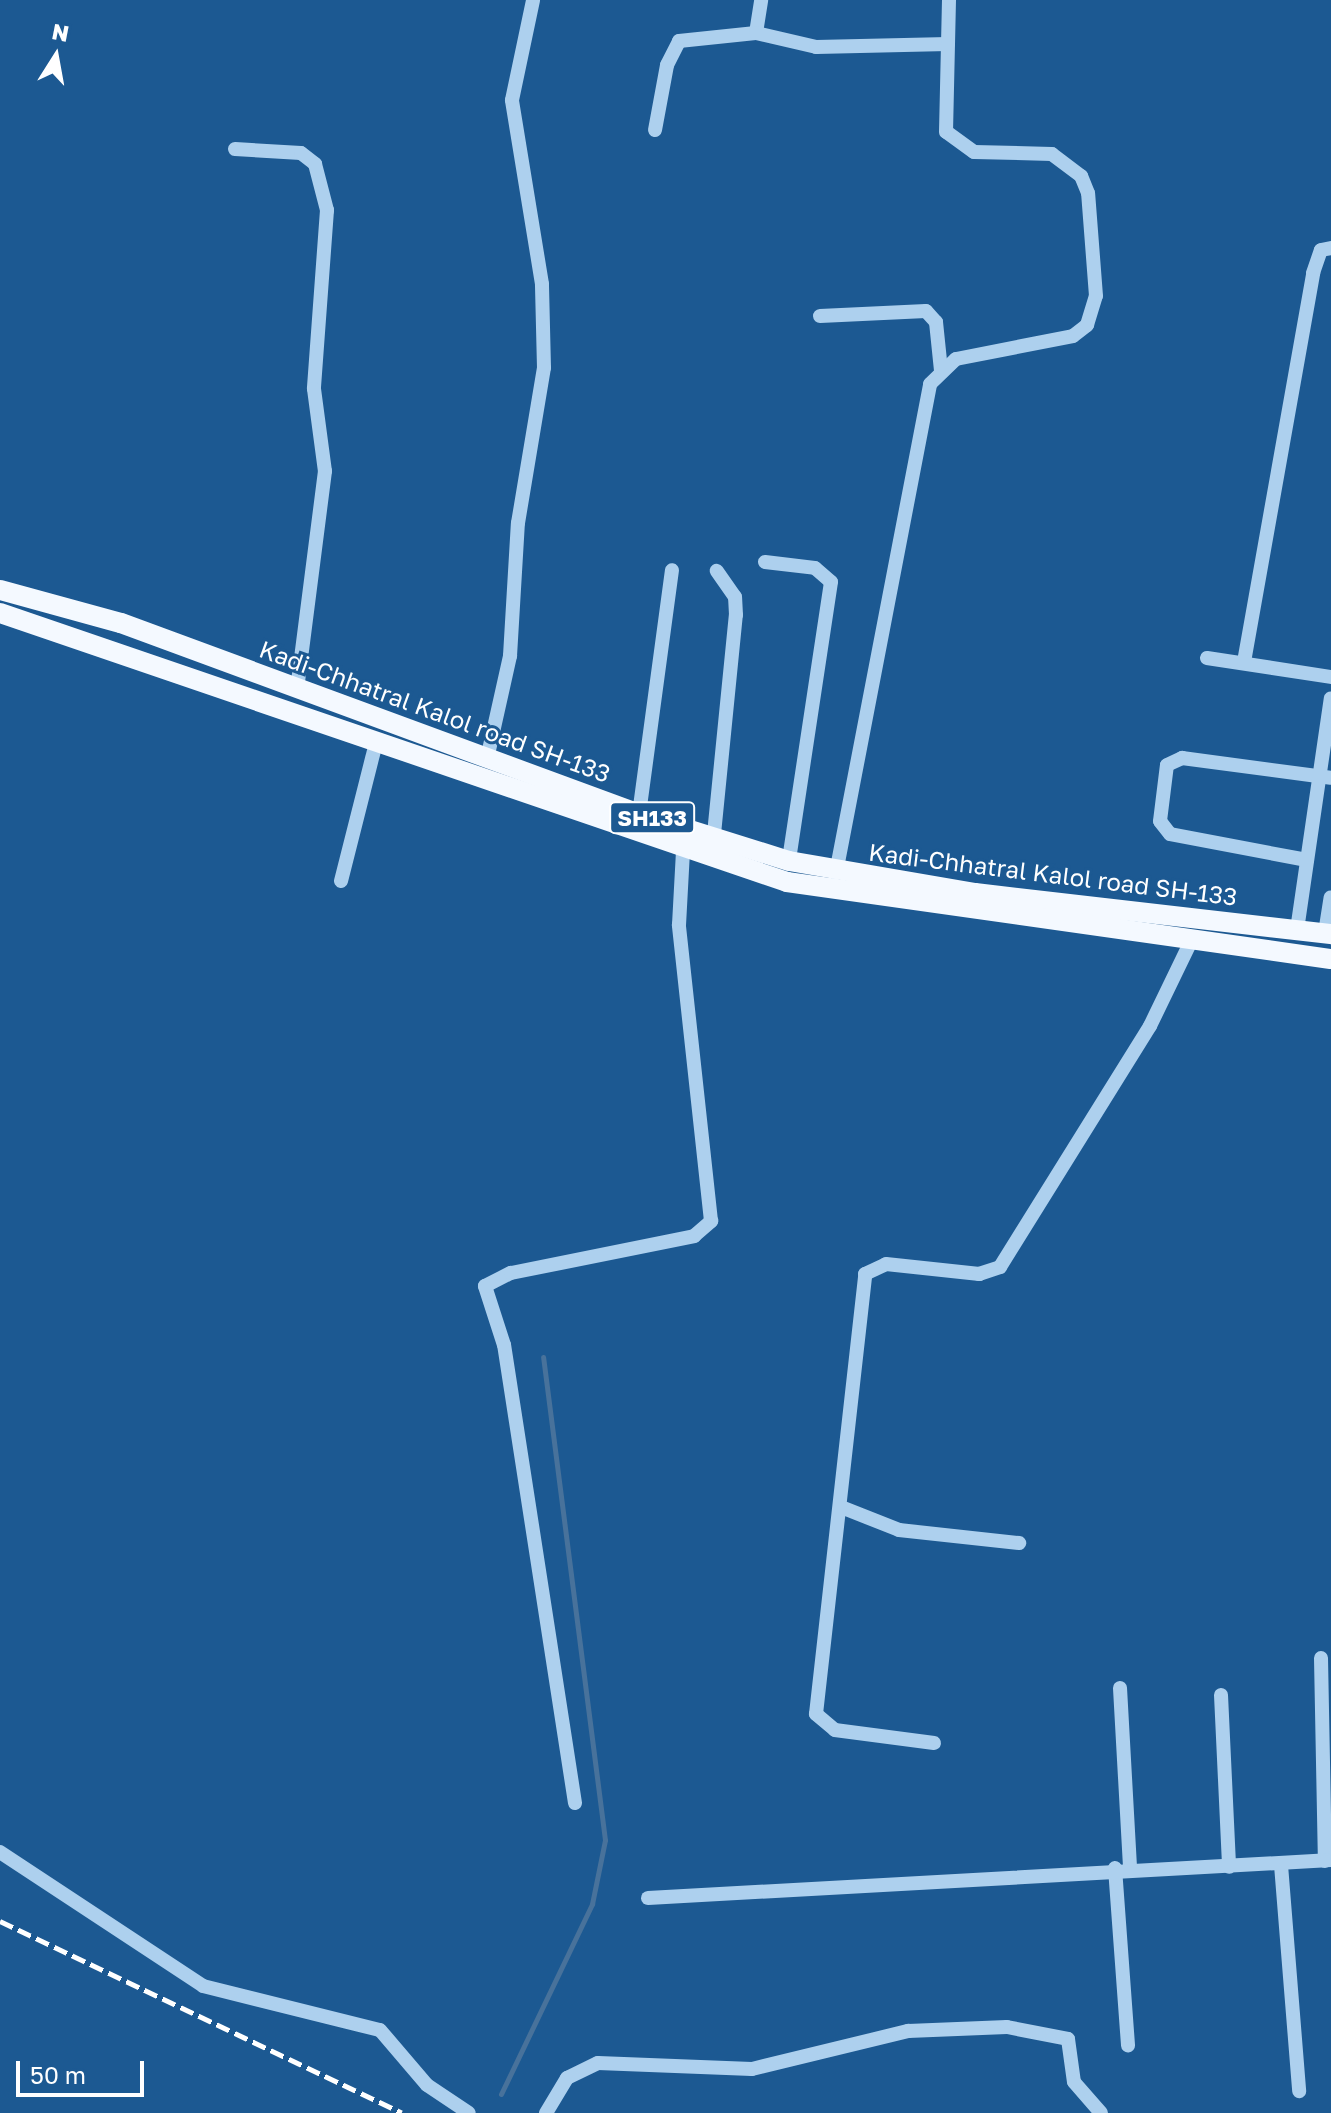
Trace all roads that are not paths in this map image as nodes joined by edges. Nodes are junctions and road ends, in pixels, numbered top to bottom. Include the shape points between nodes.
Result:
1 (533, 0) edge
2 (761, 0) edge
3 (949, 0) edge
4 (756, 33) junction
5 (948, 44) junction
6 (655, 130) dead end
7 (235, 149) dead end
8 (1331, 248) edge
9 (820, 316) dead end
10 (941, 370) junction
11 (765, 562) dead end
12 (672, 570) dead end
13 (717, 571) dead end
14 (0, 590) edge
15 (0, 613) edge
16 (1207, 658) dead end
17 (1244, 662) junction
18 (1331, 677) edge
19 (297, 689) junction
20 (1331, 698) edge
21 (377, 739) junction
22 (487, 759) junction
23 (1325, 776) edge
24 (639, 814) junction
25 (712, 850) junction
26 (683, 851) junction
27 (1307, 860) junction
28 (789, 861) junction
29 (836, 873) junction
30 (341, 881) dead end
31 (1331, 897) edge
32 (1297, 930) junction
33 (1328, 933) edge
34 (1191, 941) junction
35 (1331, 959) edge
36 (841, 1507) junction
37 (1019, 1543) dead end
38 (1321, 1658) dead end
39 (1120, 1688) dead end
40 (1221, 1695) dead end
41 (934, 1743) dead end
42 (575, 1803) dead end
43 (0, 1852) edge
44 (1328, 1860) edge
45 (1281, 1865) junction
46 (1229, 1867) junction
47 (1123, 1868) junction
48 (648, 1898) dead end
49 (1128, 2046) dead end
50 (1299, 2091) dead end
51 (469, 2113) edge
52 (546, 2113) edge
53 (1101, 2113) edge

1 - 22 street via 512,100 542,284 544,368 518,523 510,656
2 - 4 street
3 - 5 street
4 - 5 street via 816,47
4 - 6 street via 679,41 667,65
5 - 10 street via 944,117 951,141 974,152 1052,154 1081,176 1088,193 1096,296 1087,325 1073,336 956,359
7 - 19 street via 301,153 315,164 327,210 314,389 325,471
8 - 17 street via 1321,250 1313,273
9 - 10 street via 926,311 936,322
10 - 29 street via 923,406
11 - 28 street via 815,568 831,582
12 - 24 street
13 - 25 street via 735,597 736,615
14 - 19 main road, Kadi-Chhatral Kalol road SH-133 / SH133 via 121,623
15 - 21 main road, Kadi-Chhatral Kalol road SH-133 / SH133
16 - 17 street
17 - 18 street
19 - 22 main road, Kadi-Chhatral Kalol road SH-133 / SH133
20 - 23 street
21 - 26 main road, Kadi-Chhatral Kalol road SH-133 / SH133
21 - 30 street
22 - 24 main road, Kadi-Chhatral Kalol road SH-133 / SH133
23 - 27 street
23 - 27 street via 1182,758 1167,765 1160,821 1170,834
24 - 25 main road, Kadi-Chhatral Kalol road SH-133 / SH133
25 - 26 main road, Kadi-Chhatral Kalol road SH-133 / SH133
25 - 28 main road, Kadi-Chhatral Kalol road SH-133 / SH133
25 - 34 main road, Kadi-Chhatral Kalol road SH-133 / SH133 via 833,892
26 - 42 street via 679,925 711,1221 694,1236 511,1273 485,1286 504,1345
27 - 32 street
28 - 29 main road, Kadi-Chhatral Kalol road SH-133 / SH133
29 - 32 main road, Kadi-Chhatral Kalol road SH-133 / SH133
31 - 33 street
32 - 33 main road, Kadi-Chhatral Kalol road SH-133 / SH133
34 - 35 main road, Kadi-Chhatral Kalol road SH-133 / SH133
34 - 36 street via 1150,1026 1000,1267 979,1274 886,1264 865,1274
36 - 37 street via 890,1528
36 - 41 street via 816,1714 835,1730
38 - 44 street
39 - 47 street
40 - 46 street
43 - 51 street via 203,1986 380,2030 427,2085
44 - 45 street
45 - 46 street
45 - 50 street
46 - 47 street
47 - 48 street
47 - 49 street
52 - 53 street via 567,2078 598,2063 752,2069 921,2029 1007,2027 1068,2039 1074,2082

